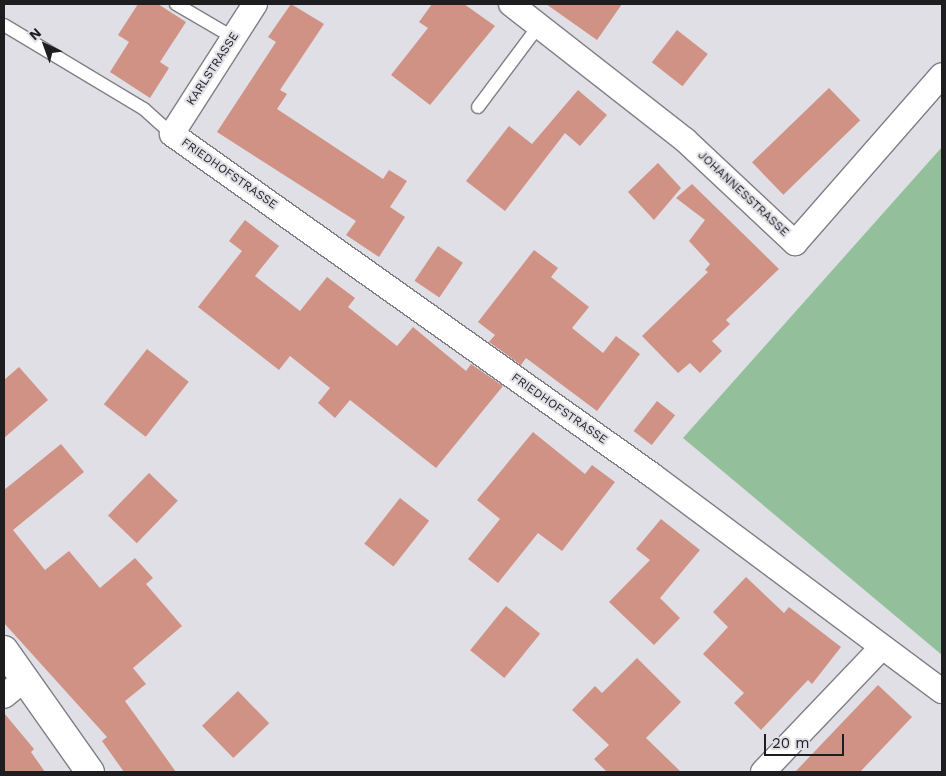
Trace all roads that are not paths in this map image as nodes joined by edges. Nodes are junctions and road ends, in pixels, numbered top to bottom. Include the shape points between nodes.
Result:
1 (176, 4) edge
2 (255, 4) edge
3 (512, 4) edge
4 (540, 24) junction
5 (4, 25) edge
6 (234, 38) junction
7 (942, 75) edge
8 (478, 107) dead end
9 (172, 134) junction
10 (881, 648) junction
11 (4, 650) edge
12 (25, 679) junction
13 (942, 690) edge
14 (4, 696) edge
15 (90, 772) edge
16 (763, 772) edge

1 - 6 lane
2 - 6 street, KARLSTRASSE
3 - 4 street, JOHANNESSTRASSE
4 - 7 street, JOHANNESSTRASSE via 685,140 795,243
4 - 8 lane
5 - 9 lane via 144,110
6 - 9 street, KARLSTRASSE
9 - 10 street, FRIEDHOFSTRASSE via 652,475
10 - 13 street, FRIEDHOFSTRASSE
10 - 16 street
11 - 12 main road
12 - 14 street
12 - 15 main road

